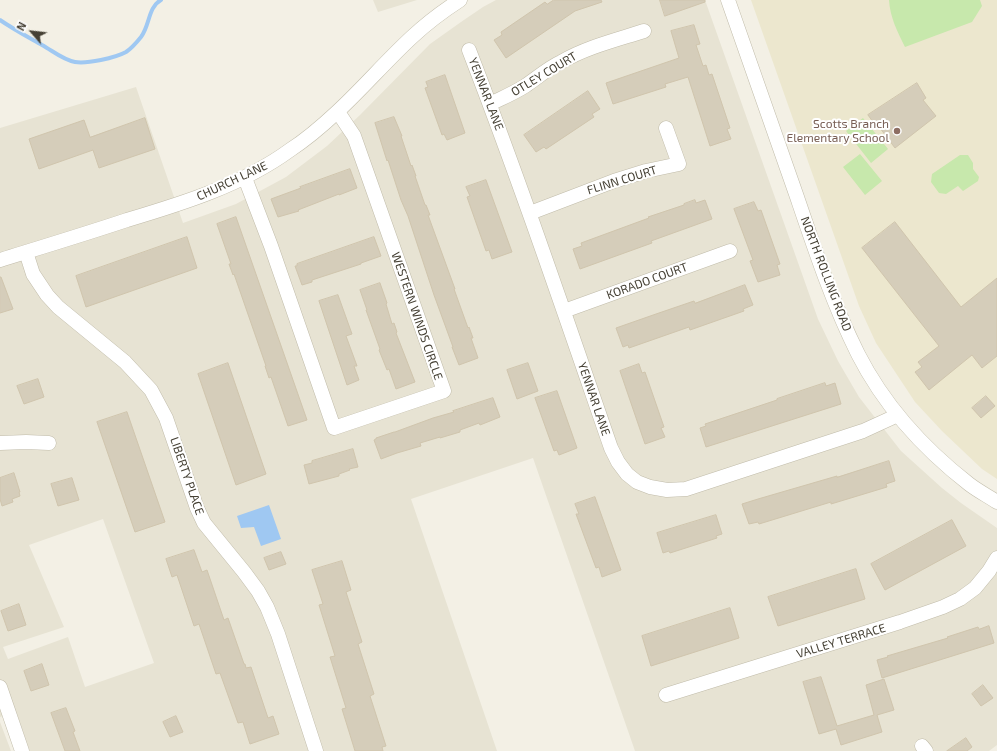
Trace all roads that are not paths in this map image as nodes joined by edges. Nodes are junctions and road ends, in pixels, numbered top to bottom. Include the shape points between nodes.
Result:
1 (460, 0) edge
2 (728, 0) edge
3 (644, 31) dead end
4 (470, 50) dead end
5 (490, 104) junction
6 (338, 112) junction
7 (666, 128) dead end
8 (245, 178) junction
9 (530, 213) junction
10 (730, 251) dead end
11 (26, 252) junction
12 (0, 260) edge
13 (564, 311) junction
14 (898, 415) junction
15 (0, 443) edge
16 (49, 443) dead end
17 (997, 502) edge
18 (997, 558) edge
19 (0, 688) edge
20 (666, 695) dead end
21 (22, 751) edge
22 (316, 751) edge

1 - 6 street, CHURCH LANE via 413,36
2 - 14 street, NORTH ROLLING ROAD via 839,314 877,387
3 - 5 street, OTLEY COURT via 581,52
4 - 5 street, YENNAR LANE
5 - 9 street, YENNAR LANE
6 - 8 street, CHURCH LANE via 290,151
6 - 8 street, WESTERN WINDS CIRCLE via 354,136 444,391 334,428
7 - 9 street, FLINN COURT via 679,164 614,181
8 - 11 street, CHURCH LANE via 180,204
9 - 13 street, YENNAR LANE
10 - 13 street, KORADO COURT
11 - 12 street, CHURCH LANE
11 - 22 street, LIBERTY PLACE via 33,274 47,295 125,362 155,396 166,418 196,508 204,523 244,572 267,607
13 - 14 street, YENNAR LANE via 611,448 627,474 637,482 650,487 667,490 686,489 863,431
14 - 17 street, NORTH ROLLING ROAD via 928,450 970,485
15 - 16 street
18 - 20 street, VALLEY TERRACE via 975,588 960,600 900,622
19 - 21 street

